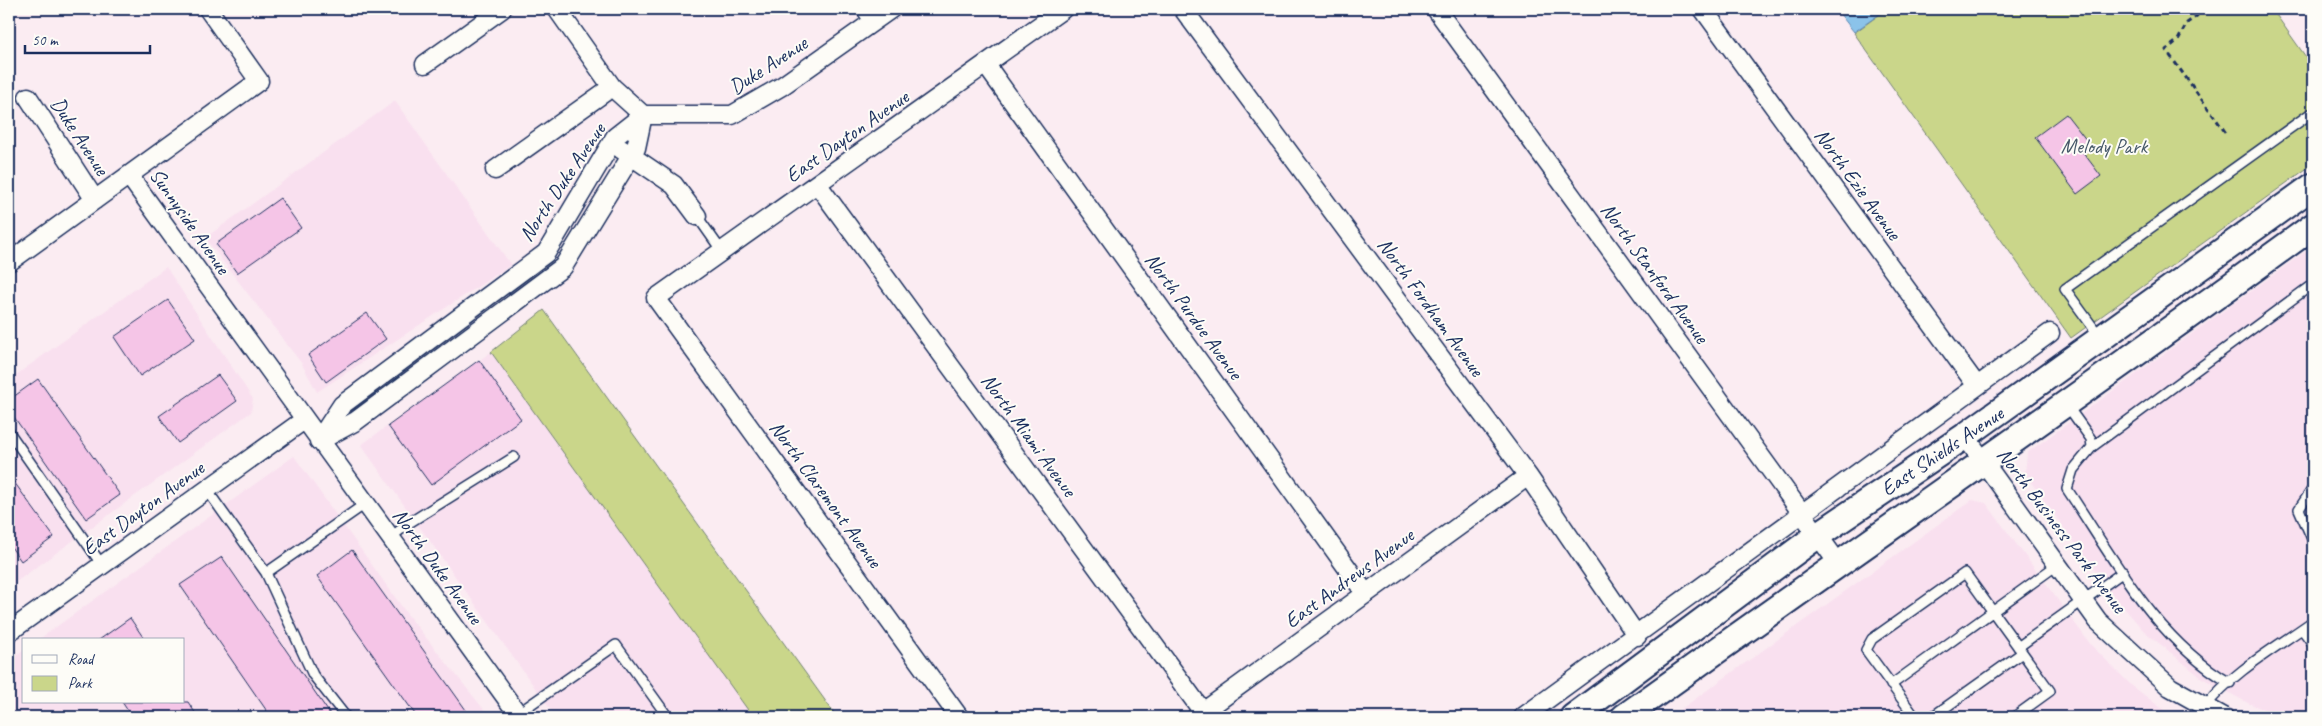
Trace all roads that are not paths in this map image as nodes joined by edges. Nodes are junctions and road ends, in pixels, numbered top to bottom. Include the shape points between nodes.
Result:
1 (208, 9) edge
2 (502, 9) edge
3 (557, 9) edge
4 (891, 9) edge
5 (1063, 9) edge
6 (1183, 9) edge
7 (1436, 9) edge
8 (1703, 9) edge
9 (870, 15) edge
10 (425, 64) dead end
11 (986, 64) junction
12 (612, 87) junction
13 (28, 97) dead end
14 (643, 115) junction
15 (2313, 119) edge
16 (612, 144) junction
17 (631, 154) junction
18 (495, 170) dead end
19 (130, 177) junction
20 (818, 185) junction
21 (2313, 186) edge
22 (95, 200) junction
23 (2313, 208) edge
24 (696, 216) joint
25 (2313, 226) edge
26 (721, 250) junction
27 (9, 262) edge
28 (2313, 284) edge
29 (656, 298) joint
30 (2186, 319) junction
31 (2050, 333) dead end
32 (2102, 339) junction
33 (1977, 386) junction
34 (2066, 404) junction
35 (304, 420) junction
36 (9, 432) edge
37 (1965, 436) junction
38 (319, 441) junction
39 (2092, 447) junction
40 (514, 457) dead end
41 (1982, 461) junction
42 (1528, 476) junction
43 (2313, 488) edge
44 (207, 490) junction
45 (365, 504) junction
46 (1802, 513) junction
47 (1818, 535) junction
48 (390, 538) junction
49 (2313, 541) edge
50 (1838, 563) junction
51 (102, 565) junction
52 (2057, 565) junction
53 (2123, 572) junction
54 (266, 573) junction
55 (1366, 594) junction
56 (2083, 600) junction
57 (1993, 613) junction
58 (2313, 621) edge
59 (2302, 628) junction
60 (9, 632) edge
61 (1637, 636) junction
62 (2313, 644) edge
63 (2020, 650) junction
64 (2230, 682) junction
65 (1891, 685) junction
66 (2205, 707) junction
67 (519, 715) edge
68 (1200, 715) edge
69 (346, 717) edge
70 (659, 717) edge
71 (959, 717) edge
72 (1522, 717) edge
73 (1573, 717) edge
74 (1624, 717) edge
75 (1915, 717) edge
76 (1932, 717) edge
77 (2014, 717) edge
78 (2224, 717) edge

1 - 19 street, Sunnyside Avenue via 259,81
2 - 10 street
3 - 12 street
4 - 9 street, Duke Avenue
5 - 11 street, East Dayton Avenue
6 - 42 street, North Fordham Avenue
7 - 46 street, North Stanford Avenue
8 - 33 street, North Ezie Avenue
9 - 14 street, Duke Avenue via 782,86 732,115
11 - 20 street, East Dayton Avenue
11 - 55 street, North Purdue Avenue
12 - 14 street
12 - 18 street
13 - 22 street, Duke Avenue
14 - 16 street, North Duke Avenue via 615,137
14 - 17 street, North Duke Avenue via 636,148
15 - 32 lane via 2310,114 2065,288
16 - 17 street
16 - 38 street, North Duke Avenue via 546,253 342,405
17 - 24 street via 674,185
17 - 38 street, North Duke Avenue via 564,267 356,421
19 - 22 street
19 - 35 street, Sunnyside Avenue
20 - 26 street, East Dayton Avenue
20 - 68 street, North Miami Avenue
21 - 32 main road, East Shields Avenue
22 - 27 street
23 - 30 main road via 2227,272
24 - 26 lane
25 - 30 main road, East Shields Avenue
26 - 29 street, East Dayton Avenue
28 - 39 lane
29 - 71 street, North Claremont Avenue
30 - 34 main road, East Shields Avenue
31 - 33 street, East Shields Avenue
32 - 37 main road, East Shields Avenue
33 - 46 street, East Shields Avenue
34 - 39 lane via 2091,440
34 - 41 main road, East Shields Avenue
35 - 38 street, North Duke Avenue
35 - 44 street, East Dayton Avenue
36 - 51 lane
37 - 41 street, North Business Park Avenue
37 - 47 main road, East Shields Avenue
38 - 45 street, North Duke Avenue
39 - 53 lane via 2073,470 2067,489
40 - 48 lane via 408,523
41 - 50 main road, East Shields Avenue
41 - 52 street, North Business Park Avenue
42 - 55 street, East Andrews Avenue
42 - 61 street, North Fordham Avenue
43 - 49 lane via 2299,509
44 - 51 street, East Dayton Avenue
44 - 54 lane
45 - 48 street, North Duke Avenue
45 - 54 lane
46 - 47 street, North Stanford Avenue
46 - 61 street, East Shields Avenue
47 - 50 street, North Stanford Avenue
47 - 73 main road, East Shields Avenue
48 - 67 street, North Duke Avenue
50 - 74 main road, East Shields Avenue
51 - 60 street, East Dayton Avenue
52 - 56 street, North Business Park Avenue
52 - 57 lane
53 - 56 lane
53 - 64 lane via 2154,619 2172,639 2210,671
54 - 69 lane via 313,675
55 - 68 street, East Andrews Avenue
56 - 63 lane
56 - 66 street, North Business Park Avenue via 2098,621 2170,687
57 - 63 lane
57 - 65 lane
57 - 65 lane via 1965,573 1872,639 1866,650
58 - 59 lane
59 - 62 lane
59 - 64 lane
61 - 72 street, East Shields Avenue
63 - 76 lane
63 - 77 lane via 2050,691
64 - 66 lane
65 - 75 lane
66 - 78 street, North Business Park Avenue
67 - 70 lane via 616,645 665,713

